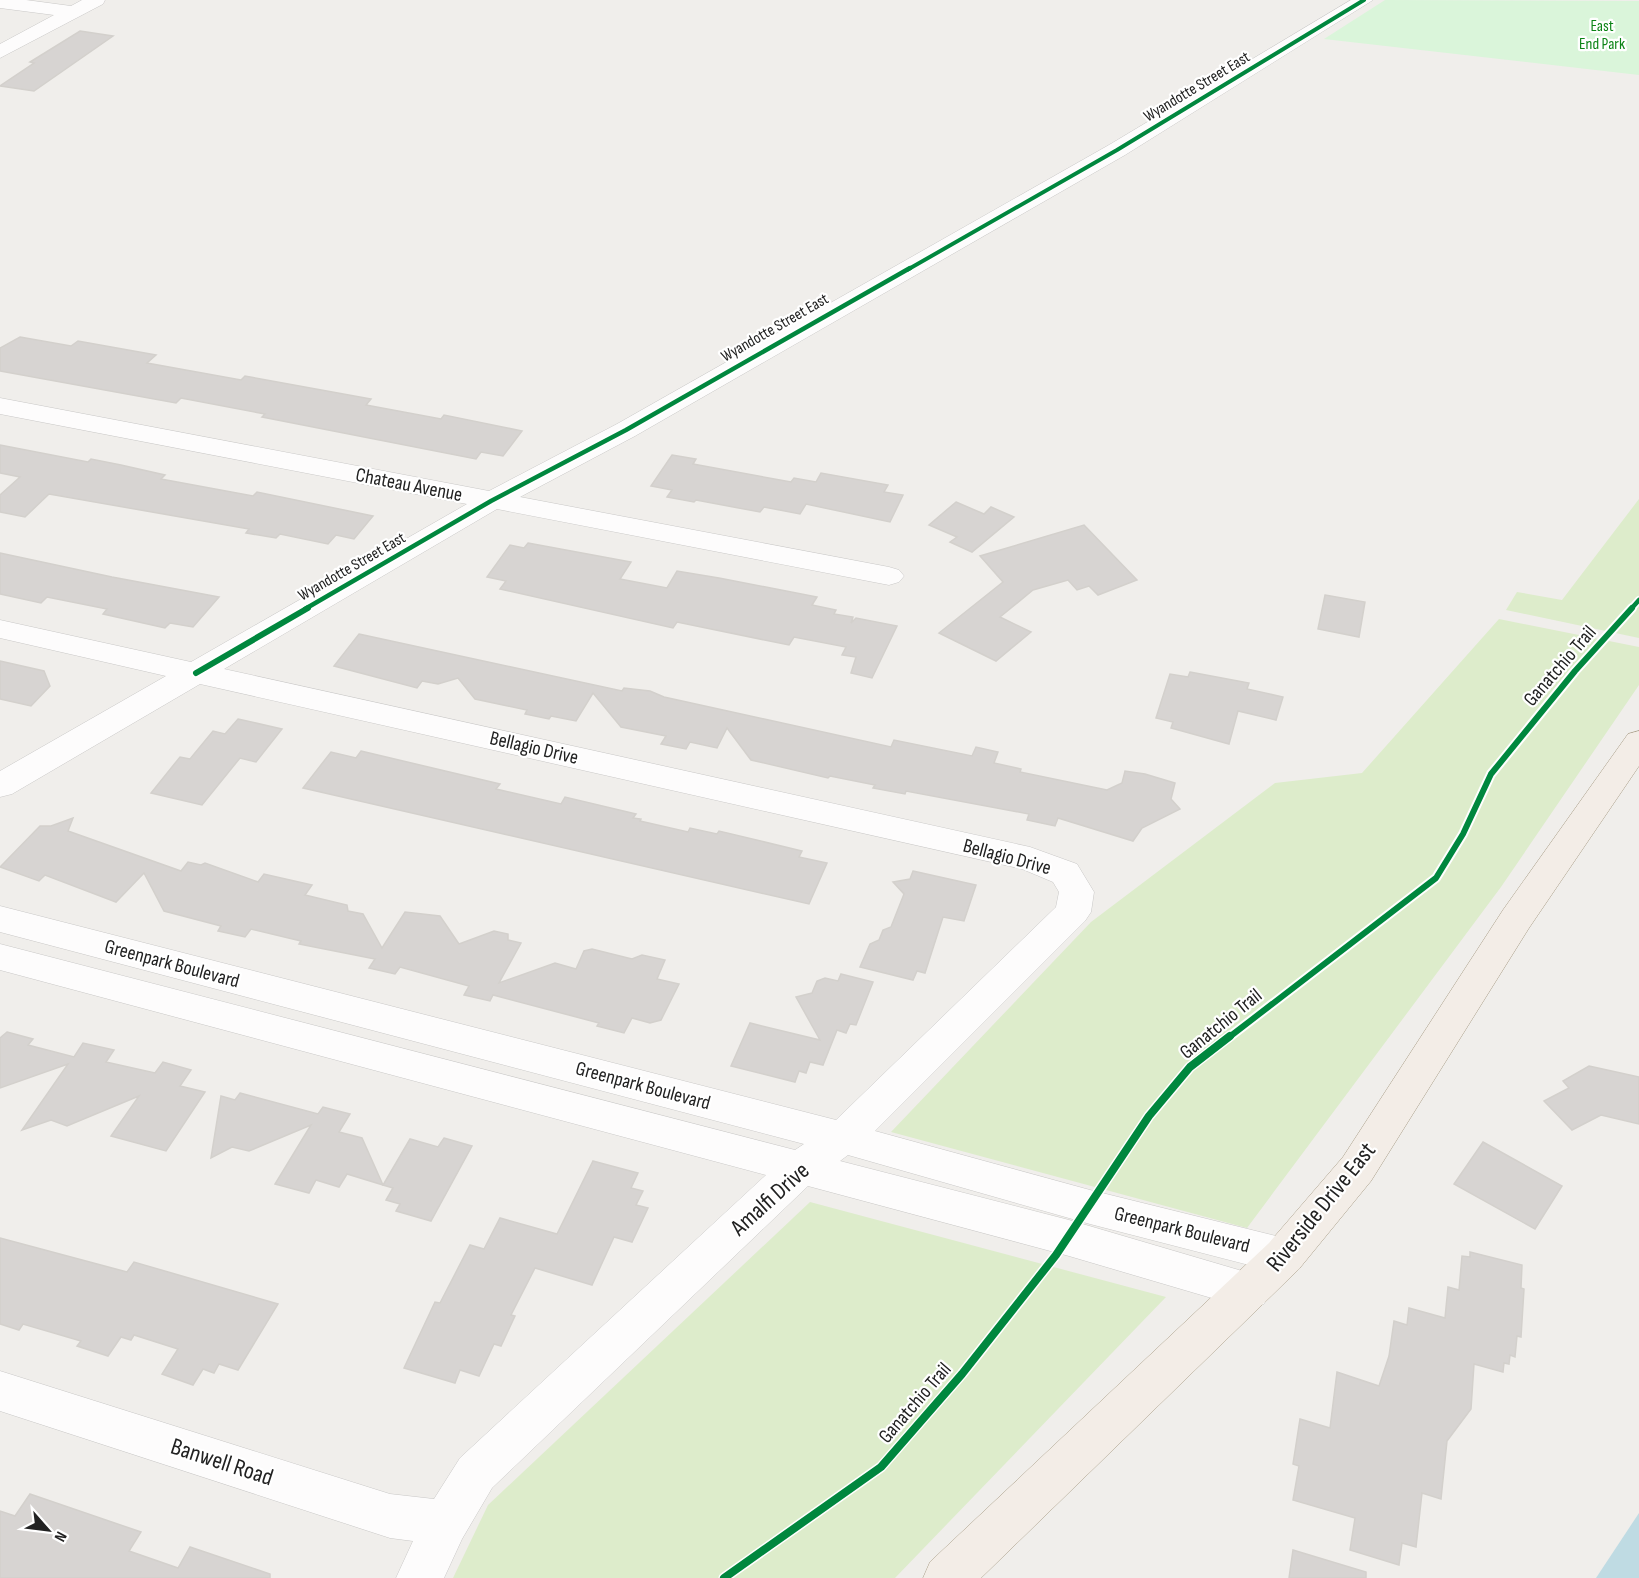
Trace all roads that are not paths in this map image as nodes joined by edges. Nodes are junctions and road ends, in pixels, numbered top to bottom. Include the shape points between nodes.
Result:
1 (96, 0) edge
2 (1364, 0) edge
3 (0, 2) edge
4 (73, 12) junction
5 (0, 52) edge
6 (0, 405) edge
7 (491, 501) junction
8 (890, 576) dead end
9 (0, 629) edge
10 (196, 673) junction
11 (1639, 742) edge
12 (0, 786) edge
13 (1065, 873) joint
14 (0, 919) edge
15 (0, 957) edge
16 (843, 1138) junction
17 (801, 1167) junction
18 (1284, 1256) junction
19 (1249, 1291) junction
20 (0, 1391) edge
21 (446, 1523) junction
22 (420, 1578) edge
23 (947, 1578) edge

1 - 4 street
2 - 7 street, Wyandotte Street East via 1117,150 626,430
3 - 4 street
4 - 5 street
6 - 7 street, Chateau Avenue
7 - 8 street, Chateau Avenue
7 - 10 street, Wyandotte Street East
9 - 10 street, Bellagio Drive
10 - 12 street, Wyandotte Street East
10 - 13 street, Bellagio Drive via 1019,856
11 - 18 main road, Riverside Drive East via 1516,920 1357,1169
13 - 16 street, Amalfi Drive via 1077,892 1073,912
14 - 16 street, Greenpark Boulevard
15 - 17 street, Greenpark Boulevard
16 - 17 street, Amalfi Drive
16 - 18 street, Greenpark Boulevard
17 - 19 street, Greenpark Boulevard via 1069,1238
17 - 21 street, Amalfi Drive via 476,1473
18 - 19 main road, Riverside Drive East
19 - 23 main road, Riverside Drive East
20 - 21 street, Banwell Road via 390,1516
21 - 22 street, Amalfi Drive

